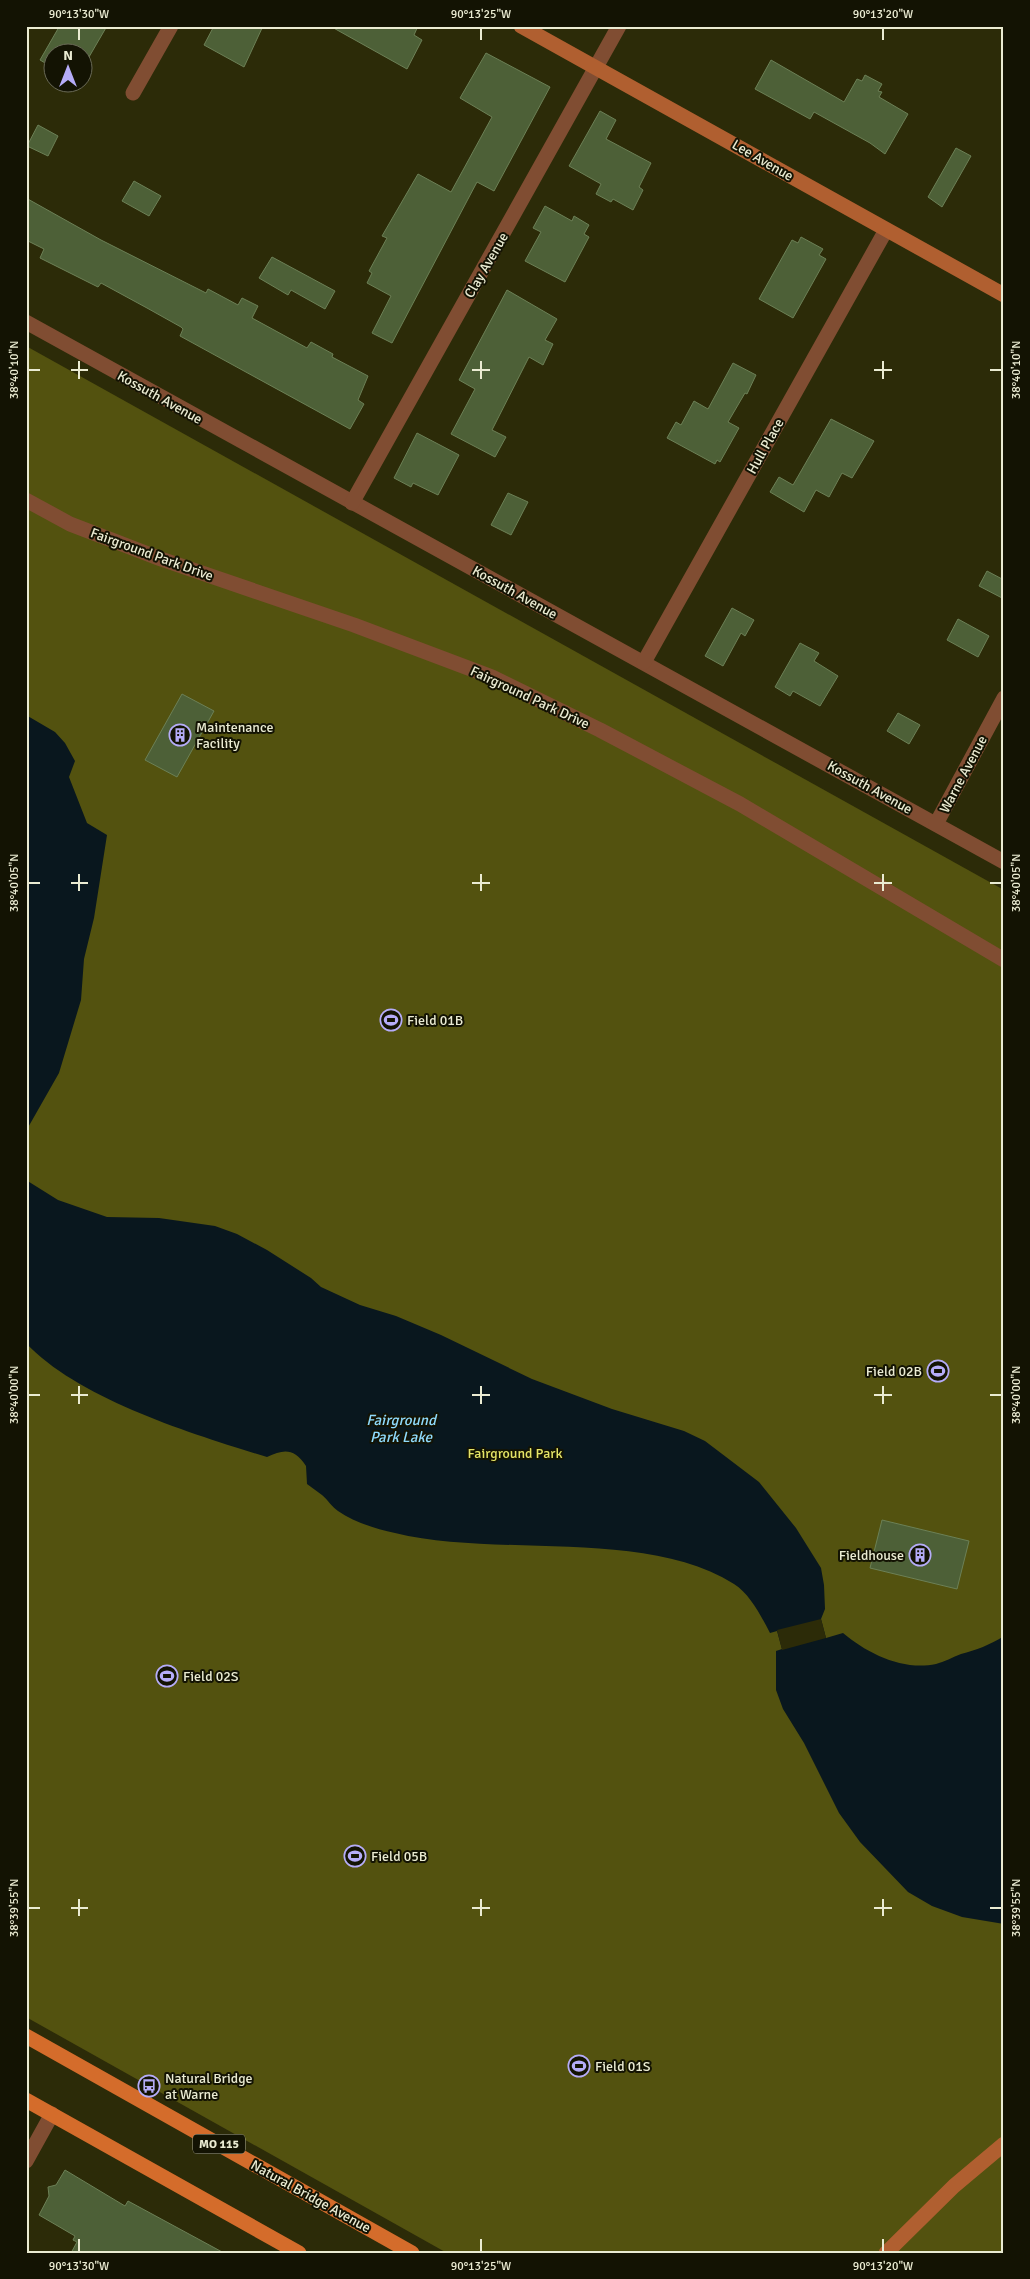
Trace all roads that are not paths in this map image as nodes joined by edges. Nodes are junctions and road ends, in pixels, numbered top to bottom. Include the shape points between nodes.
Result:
1 (171, 26) edge
2 (521, 26) edge
3 (619, 26) edge
4 (596, 68) junction
5 (133, 93) dead end
6 (886, 230) junction
7 (1004, 295) edge
8 (26, 322) edge
9 (26, 500) edge
10 (352, 503) junction
11 (644, 662) junction
12 (1004, 698) edge
13 (936, 824) junction
14 (1004, 862) edge
15 (1004, 960) edge
16 (26, 2036) edge
17 (26, 2100) edge
18 (52, 2114) junction
19 (1004, 2144) edge
20 (26, 2161) edge
21 (299, 2253) edge
22 (412, 2253) edge
23 (886, 2253) edge

1 - 5 street
2 - 4 street, Lee Avenue
3 - 4 street, Clay Avenue
4 - 6 street, Lee Avenue
4 - 10 street, Clay Avenue
6 - 7 street, Lee Avenue
6 - 11 street, Hull Place
8 - 10 street, Kossuth Avenue
9 - 15 street, Fairground Park Drive via 70,524 161,559 354,624 492,677 740,804
10 - 11 street, Kossuth Avenue
11 - 13 street, Kossuth Avenue
12 - 13 street, Warne Avenue
13 - 14 street, Kossuth Avenue
16 - 22 main road, Natural Bridge Avenue / MO 115
17 - 18 main road
18 - 20 street
18 - 21 main road
19 - 23 street via 954,2186

